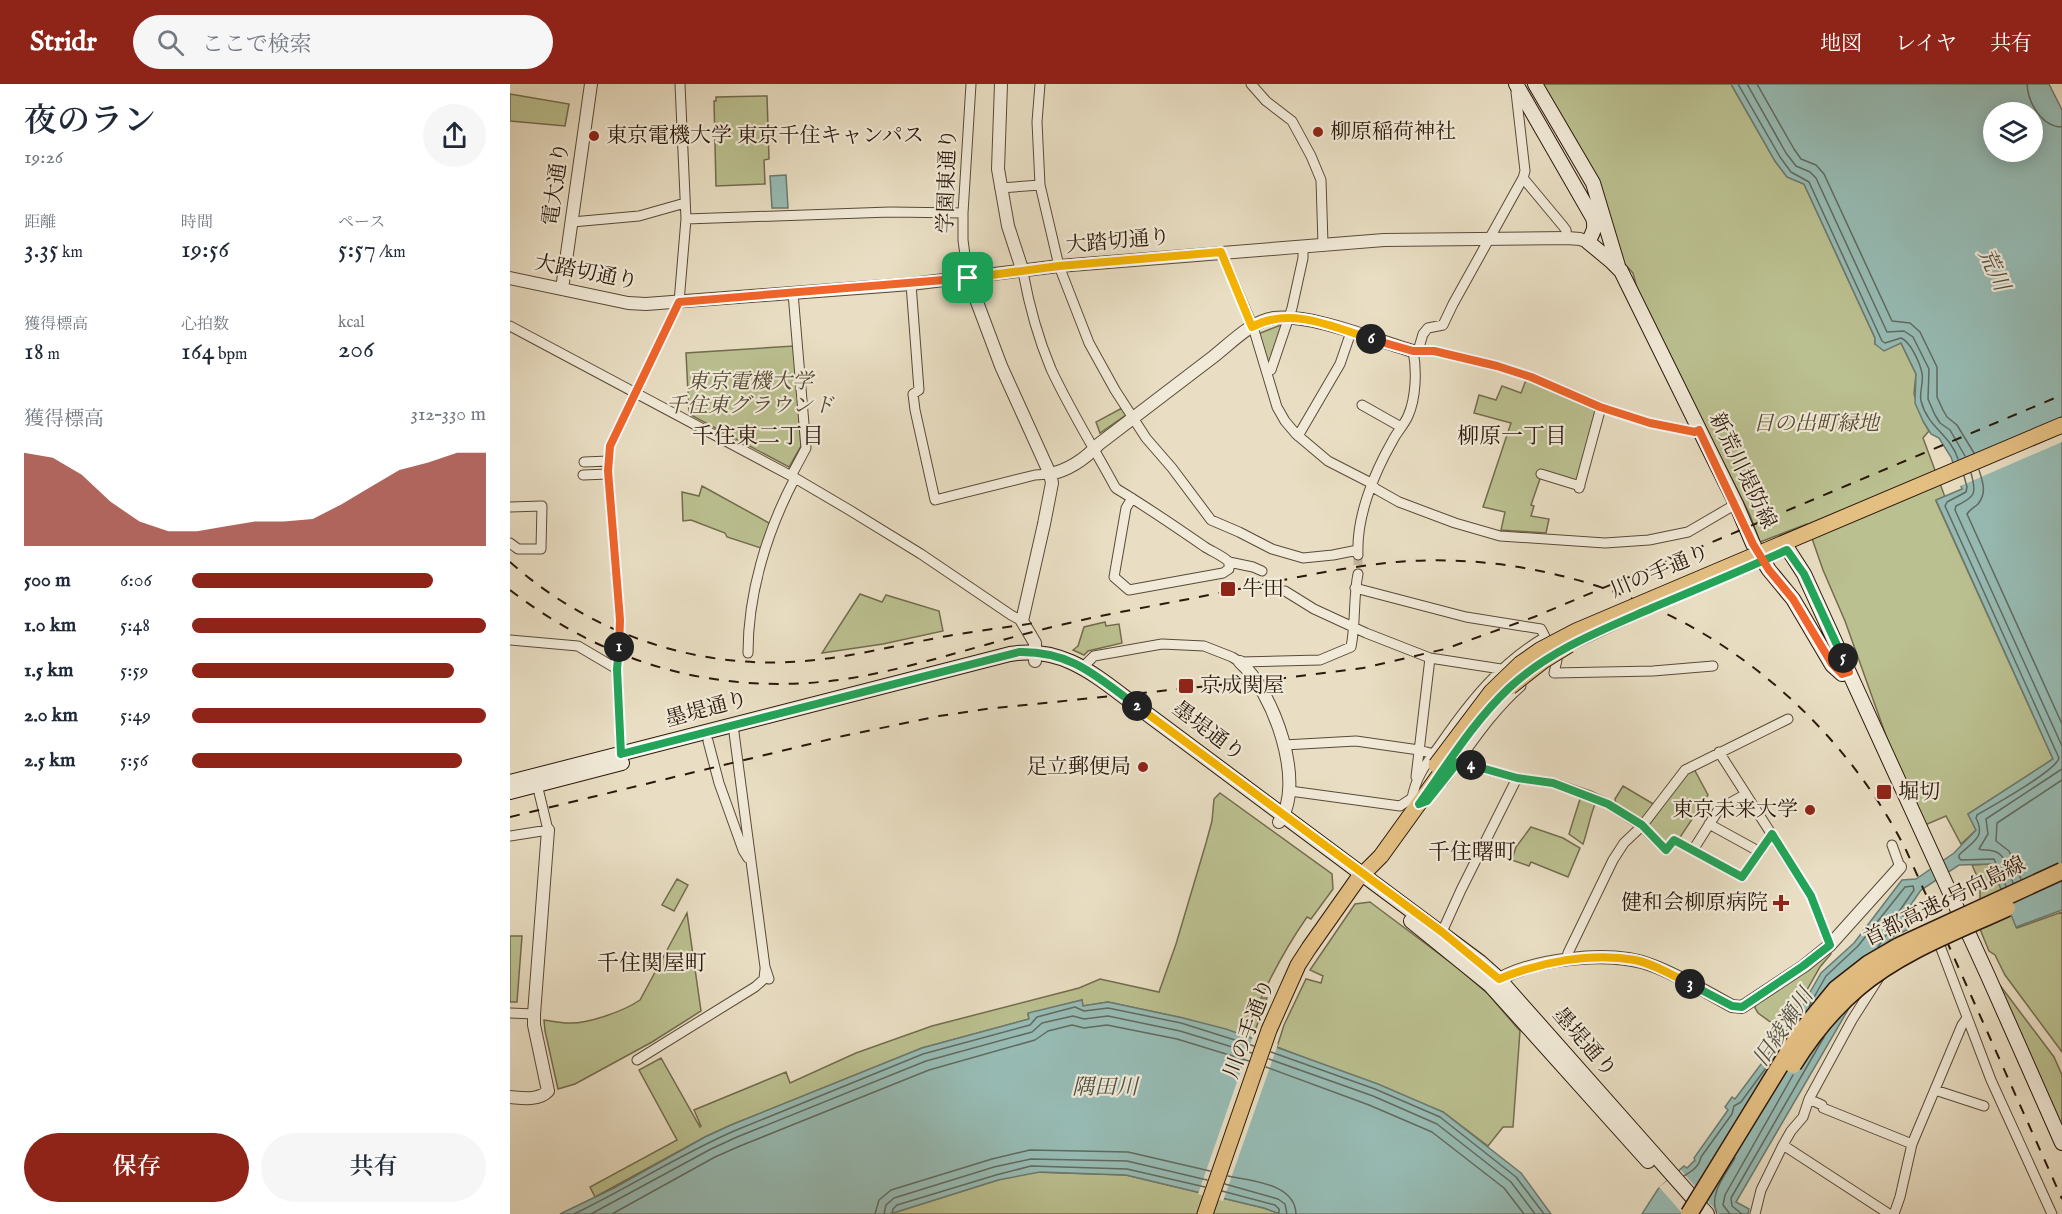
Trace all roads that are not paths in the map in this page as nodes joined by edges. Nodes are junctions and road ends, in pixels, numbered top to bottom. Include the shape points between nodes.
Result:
1 (591, 84) edge
2 (681, 84) edge
3 (972, 84) edge
4 (1000, 84) edge
5 (1040, 84) edge
6 (1251, 84) edge
7 (1535, 84) edge
8 (1518, 87) edge
9 (1523, 178) junction
10 (1040, 185) junction
11 (1000, 188) junction
12 (685, 203) junction
13 (963, 213) junction
14 (686, 219) junction
15 (572, 222) junction
16 (1567, 237) junction
17 (1488, 240) junction
18 (1588, 242) junction
19 (1323, 244) junction
20 (1303, 246) junction
21 (1221, 252) junction
22 (1059, 266) junction
23 (1619, 268) junction
24 (1023, 272) junction
25 (510, 278) edge
26 (968, 278) junction
27 (911, 284) junction
28 (562, 289) junction
29 (794, 294) junction
30 (679, 302) junction
31 (1289, 318) junction
32 (510, 326) edge
33 (1252, 327) junction
34 (1351, 332) junction
35 (1415, 351) junction
36 (1267, 371) junction
37 (634, 393) junction
38 (1362, 405) dead end
39 (1600, 407) junction
40 (1134, 417) junction
41 (2062, 425) edge
42 (1401, 428) junction
43 (1699, 430) junction
44 (2062, 434) edge
45 (1298, 436) junction
46 (1094, 449) junction
47 (609, 461) junction
48 (584, 462) dead end
49 (608, 474) junction
50 (1050, 474) junction
51 (1541, 474) dead end
52 (584, 475) dead end
53 (793, 477) junction
54 (1371, 485) junction
55 (1132, 498) junction
56 (1736, 504) junction
57 (510, 507) edge
58 (510, 543) edge
59 (1790, 545) junction
60 (1229, 562) junction
61 (1262, 571) dead end
62 (1358, 574) tunnel mouth
63 (1355, 588) junction
64 (1286, 591) dead end
65 (1022, 621) junction
66 (1355, 628) junction
67 (1545, 637) junction
68 (510, 640) edge
69 (748, 652) dead end
70 (1035, 656) junction
71 (1430, 658) junction
72 (1557, 660) junction
73 (1240, 663) junction
74 (1713, 666) dead end
75 (1083, 667) junction
76 (617, 669) junction
77 (1501, 669) junction
78 (1849, 672) junction
79 (1788, 719) dead end
80 (733, 730) junction
81 (708, 741) junction
82 (1284, 745) junction
83 (1419, 750) junction
84 (1719, 752) junction
85 (621, 759) junction
86 (1458, 762) junction
87 (1438, 763) junction
88 (1517, 778) junction
89 (536, 781) junction
90 (1416, 781) junction
91 (510, 782) edge
92 (1290, 791) junction
93 (510, 792) edge
94 (1746, 794) junction
95 (1415, 801) junction
96 (1281, 818) junction
97 (1709, 824) junction
98 (1642, 825) junction
99 (548, 830) junction
100 (1772, 834) junction
101 (510, 836) edge
102 (1892, 845) dead end
103 (1693, 850) junction
104 (1760, 852) junction
105 (751, 863) junction
106 (1900, 867) joint
107 (2062, 871) edge
108 (1360, 877) junction
109 (2062, 883) edge
110 (1442, 932) junction
111 (1830, 945) junction
112 (1566, 960) junction
113 (765, 967) junction
114 (769, 979) dead end
115 (1495, 982) junction
116 (510, 1013) edge
117 (534, 1014) junction
118 (1967, 1018) junction
119 (637, 1060) dead end
120 (1935, 1090) junction
121 (510, 1097) edge
122 (1809, 1099) junction
123 (1984, 1106) dead end
124 (2062, 1143) edge
125 (1912, 1144) junction
126 (1783, 1145) junction
127 (1670, 1179) junction
128 (1204, 1214) edge
129 (1689, 1214) edge
130 (1695, 1214) edge
131 (1702, 1214) edge
132 (1707, 1214) edge
133 (1755, 1214) edge
134 (1888, 1214) edge
135 (1894, 1214) edge
136 (2052, 1214) edge

1 - 15 street, 電大通り
2 - 12 street
3 - 13 street, 学園東通り
4 - 11 street
5 - 10 street via 1036,122
6 - 19 street via 1292,121 1311,156 1321,180
7 - 23 main road, 新荒川堤防線 via 1593,183
8 - 9 street
8 - 18 main road via 1593,218 1594,231
9 - 16 street via 1566,230
9 - 17 street
10 - 11 street
10 - 22 street
11 - 24 street
12 - 14 street
12 - 15 street via 639,216
13 - 14 street
13 - 26 street, 学園東通り
14 - 30 street
15 - 28 street, 電大通り
16 - 17 street, 大踏切通り
16 - 18 street, 大踏切通り
17 - 19 street, 大踏切通り
17 - 35 street via 1443,325 1428,328
18 - 23 main road, 新荒川堤防線
19 - 20 street, 大踏切通り
20 - 21 street, 大踏切通り
20 - 31 street
21 - 22 street, 大踏切通り
21 - 33 street
22 - 24 street, 大踏切通り
22 - 40 street via 1092,349
23 - 43 main road, 新荒川堤防線
24 - 26 street, 大踏切通り
24 - 46 street via 1051,368
25 - 28 street, 大踏切通り
26 - 27 street, 大踏切通り
26 - 50 street via 1000,366
27 - 29 street, 大踏切通り
27 - 50 street via 919,390 913,394 934,500
28 - 30 street, 大踏切通り via 637,305
29 - 30 street, 大踏切通り
29 - 53 street via 806,448
30 - 37 street
31 - 33 street via 1268,320
31 - 34 street
31 - 36 street via 1271,370
32 - 37 street
33 - 36 street
33 - 40 street
34 - 35 street
34 - 45 street via 1340,364
35 - 39 street via 1434,351 1497,366
35 - 42 street via 1412,399
36 - 45 street via 1277,407
37 - 47 street via 612,439
37 - 53 street
38 - 42 street
39 - 43 street via 1650,423
39 - 51 street via 1579,487
40 - 46 street
40 - 54 street via 1211,520 1272,549 1303,558 1358,553
41 - 59 main road, 川の手通り
42 - 54 street
43 - 56 main road, 新荒川堤防線
44 - 59 main road, 川の手通り
45 - 54 street via 1328,461
46 - 50 street
46 - 55 street via 1115,487
47 - 48 street
47 - 49 street
49 - 52 street
49 - 76 street via 620,620
50 - 65 street via 1052,483
53 - 65 street via 917,551
53 - 69 street via 756,582
54 - 56 street via 1414,509 1500,536 1605,543 1688,532
55 - 60 street
55 - 60 street via 1126,508 1114,577 1126,589 1223,573
56 - 78 main road, 新荒川堤防線 via 1753,544 1793,599 1832,664 1842,674
57 - 58 street via 542,506 541,549 518,549
59 - 78 main road, 新荒川堤防線
59 - 87 main road, 川の手通り, bridge via 1576,631 1540,650 1491,692
60 - 61 street
62 - 63 street
63 - 66 street
63 - 67 street via 1466,617 1542,629
64 - 66 street
65 - 70 street via 1034,640
66 - 71 street
66 - 73 street via 1351,647 1320,660
67 - 72 street
67 - 77 street
68 - 76 street via 578,646
70 - 75 main road, 墨堤通り via 1056,656
70 - 80 main road, 墨堤通り
70 - 96 main road, 墨堤通り via 1080,675
71 - 77 street
71 - 83 street
72 - 74 street via 1554,673
72 - 86 street via 1506,700
73 - 75 street via 1203,646 1162,644 1094,656
73 - 82 street via 1264,694
75 - 96 main road, 墨堤通り
76 - 85 street
77 - 87 street via 1479,692
78 - 124 main road, 新荒川堤防線
79 - 84 street
80 - 81 main road, 墨堤通り
80 - 85 main road, 墨堤通り
80 - 105 street
81 - 85 main road, 墨堤通り
81 - 105 street via 719,783
82 - 83 street via 1356,741
82 - 92 street
83 - 87 street
83 - 90 street
84 - 94 street
84 - 98 street via 1684,770
85 - 89 main road, 墨堤通り
86 - 88 street
86 - 95 street via 1427,801
87 - 90 street
87 - 95 main road, 川の手通り
88 - 98 street via 1553,783 1590,796
88 - 110 street
89 - 91 main road, 墨堤通り
89 - 93 main road, 墨堤通り
89 - 99 street
90 - 95 street
92 - 95 street via 1400,806
92 - 96 street
94 - 97 street via 1719,809
94 - 100 street
95 - 108 main road, 川の手通り via 1380,856
96 - 108 main road, 墨堤通り
97 - 103 street
97 - 104 street
98 - 103 street via 1666,850 1674,840
98 - 112 street via 1613,860
99 - 101 street
99 - 117 street
100 - 104 street
100 - 111 street via 1811,896
102 - 106 street
103 - 104 street via 1742,877
105 - 113 street
106 - 111 street
107 - 129 highway, 首都高速6号向島線, bridge via 1891,950 1836,989 1800,1033
108 - 110 main road, 墨堤通り
108 - 115 main road, 墨堤通り
108 - 128 main road, 川の手通り via 1309,948 1286,989
109 - 131 highway, 首都高速6号向島線, bridge via 1905,957 1845,999 1794,1063
110 - 115 main road, 墨堤通り
111 - 112 street via 1748,1004 1737,1007 1634,960
112 - 115 street via 1537,965
113 - 114 street
113 - 119 street via 764,979 755,987
115 - 127 main road, 墨堤通り
116 - 117 street
117 - 121 street via 548,1091 537,1098
118 - 120 street
118 - 122 street via 1936,935 1920,937 1898,953 1881,975
118 - 136 street
120 - 123 street
120 - 125 street
122 - 125 street
122 - 126 street via 1803,1117
125 - 135 street
126 - 133 street via 1761,1190
126 - 134 street
127 - 130 main road, 墨堤通り
127 - 132 main road, 墨堤通り

